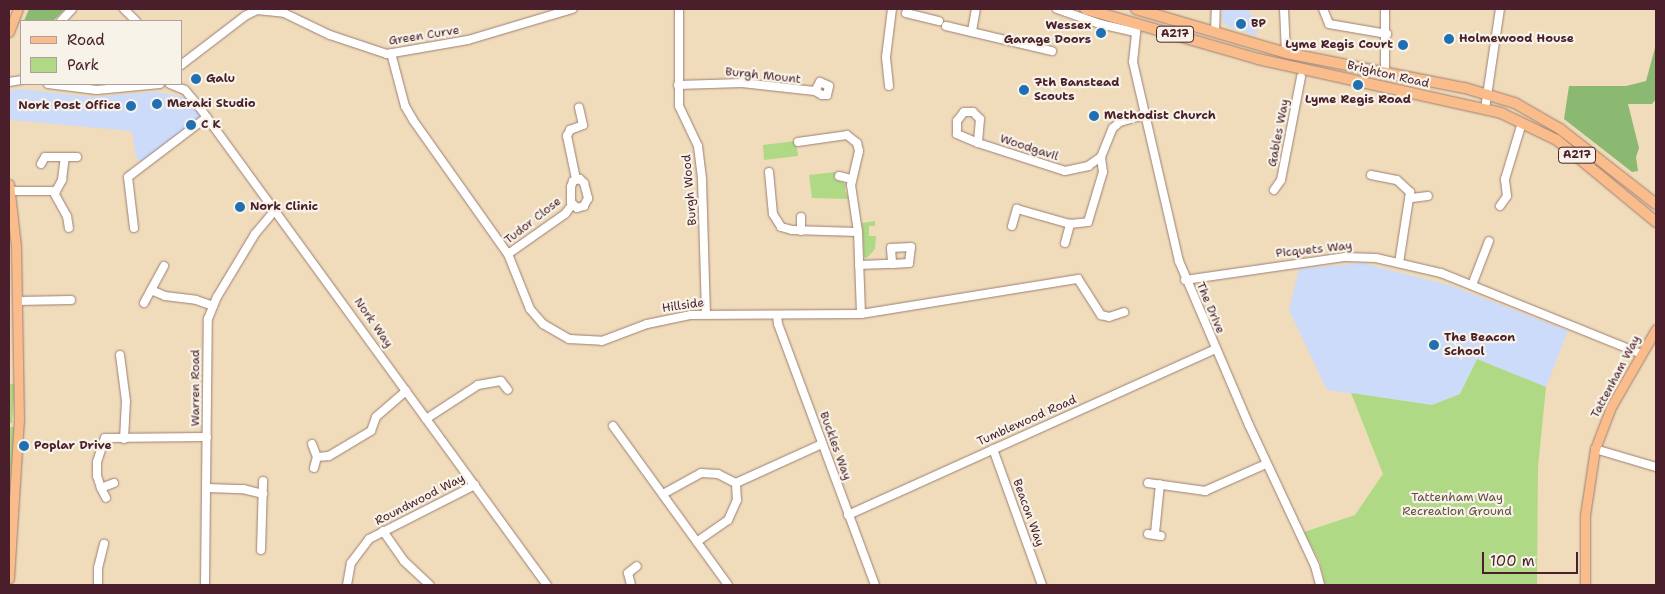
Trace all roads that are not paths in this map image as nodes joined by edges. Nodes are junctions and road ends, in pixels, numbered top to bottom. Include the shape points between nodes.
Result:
1 (18, 9) edge
2 (72, 9) edge
3 (124, 9) edge
4 (572, 9) edge
5 (679, 9) edge
6 (892, 9) edge
7 (976, 9) edge
8 (1058, 9) edge
9 (1085, 9) edge
10 (1112, 9) edge
11 (1136, 9) edge
12 (1216, 9) edge
13 (1284, 9) edge
14 (1323, 9) edge
15 (1385, 9) edge
16 (1500, 9) edge
17 (921, 12) edge
18 (906, 13) dead end
19 (62, 20) edge
20 (135, 20) edge
21 (939, 21) dead end
22 (946, 26) dead end
23 (1136, 28) junction
24 (972, 31) junction
25 (9, 32) edge
26 (1215, 32) junction
27 (1387, 34) junction
28 (1214, 45) junction
29 (1052, 51) dead end
30 (391, 53) junction
31 (1286, 53) junction
32 (182, 64) edge
33 (1385, 73) junction
34 (1301, 77) dead end
35 (56, 85) edge
36 (150, 85) edge
37 (172, 85) edge
38 (678, 85) junction
39 (889, 86) dead end
40 (815, 91) dead end
41 (1487, 93) junction
42 (579, 107) dead end
43 (1485, 109) junction
44 (1144, 115) junction
45 (207, 117) junction
46 (1521, 126) dead end
47 (798, 142) dead end
48 (978, 143) dead end
49 (65, 157) junction
50 (77, 157) dead end
51 (1101, 157) junction
52 (40, 164) dead end
53 (1613, 170) junction
54 (769, 172) dead end
55 (1371, 175) dead end
56 (839, 176) dead end
57 (576, 179) junction
58 (851, 179) junction
59 (9, 187) edge
60 (1274, 190) dead end
61 (54, 192) junction
62 (1428, 196) dead end
63 (1412, 198) junction
64 (1656, 204) edge
65 (572, 205) junction
66 (1500, 206) dead end
67 (275, 210) junction
68 (1656, 211) edge
69 (801, 217) dead end
70 (1656, 222) edge
71 (1074, 225) junction
72 (1012, 226) dead end
73 (69, 228) dead end
74 (134, 228) dead end
75 (802, 231) junction
76 (858, 232) junction
77 (1489, 241) dead end
78 (1065, 243) dead end
79 (508, 254) junction
80 (1399, 263) junction
81 (892, 264) dead end
82 (859, 265) junction
83 (164, 266) dead end
84 (1185, 280) junction
85 (1472, 285) junction
86 (151, 290) junction
87 (71, 300) dead end
88 (17, 301) junction
89 (144, 302) dead end
90 (213, 306) junction
91 (1124, 312) dead end
92 (706, 314) junction
93 (861, 314) junction
94 (777, 315) junction
95 (1656, 329) edge
96 (1215, 349) junction
97 (1641, 354) junction
98 (120, 355) dead end
99 (508, 390) dead end
100 (406, 391) junction
101 (426, 419) junction
102 (613, 426) dead end
103 (207, 437) junction
104 (124, 439) junction
105 (312, 444) dead end
106 (822, 444) junction
107 (993, 448) junction
108 (1595, 449) junction
109 (317, 457) junction
110 (1266, 464) junction
111 (1656, 467) edge
112 (314, 468) dead end
113 (263, 481) dead end
114 (736, 482) junction
115 (114, 483) dead end
116 (1148, 483) dead end
117 (1160, 484) junction
118 (475, 485) junction
119 (101, 488) junction
120 (207, 488) junction
121 (263, 494) junction
122 (663, 494) junction
123 (106, 498) dead end
124 (848, 515) junction
125 (383, 531) junction
126 (1155, 534) dead end
127 (697, 542) junction
128 (104, 544) dead end
129 (261, 550) dead end
130 (637, 566) dead end
131 (9, 579) edge
132 (98, 585) edge
133 (205, 585) edge
134 (347, 585) edge
135 (430, 585) edge
136 (547, 585) edge
137 (631, 585) edge
138 (728, 585) edge
139 (875, 585) edge
140 (1042, 585) edge
141 (1320, 585) edge
142 (1586, 585) edge

1 - 25 main road
2 - 19 street
3 - 20 street
4 - 30 street, Green Curve via 468,40
5 - 38 street, Burgh Wood
6 - 39 street via 886,58
7 - 24 street
8 - 23 street, Brighton Road via 1100,24
9 - 23 highway, Brighton Road / A217
10 - 28 highway via 1200,37
11 - 26 highway, Brighton Road / A217
12 - 26 street
13 - 31 street
14 - 27 street via 1329,24
15 - 27 street
16 - 41 street
17 - 18 street
17 - 21 street
22 - 24 street
23 - 28 highway, Brighton Road / A217
23 - 44 street, The Drive via 1133,62
24 - 29 street via 1017,44 1035,41
26 - 31 highway, Brighton Road / A217
27 - 33 street
28 - 43 highway, Brighton Road / A217 via 1258,59
30 - 32 street, Green Curve via 330,35 278,11 257,10
30 - 79 street, Hillside via 405,106 419,131
31 - 33 highway, Brighton Road / A217
33 - 41 highway, Brighton Road / A217
34 - 60 street, Gables Way via 1281,180
35 - 36 street via 97,90
37 - 45 street, Nork Way via 185,90
38 - 40 street, Burgh Mount via 742,83
38 - 92 street, Burgh Wood via 679,106 698,146
41 - 43 street
41 - 53 highway, Brighton Road / A217 via 1515,103 1560,129
42 - 57 street via 583,125 570,130 567,138
43 - 70 highway, Brighton Road / A217 via 1526,123 1557,140
44 - 51 street via 1115,125
44 - 84 street, The Drive
45 - 67 street, Nork Way
45 - 74 street via 128,178
46 - 66 street via 1504,179 1507,196
47 - 58 street via 846,135 854,138 859,151
48 - 51 street, Woodgavil via 1065,171 1088,166
49 - 50 street
49 - 52 street via 45,157
49 - 61 street via 59,189
51 - 71 street via 1103,172 1091,217 1083,224
53 - 64 highway, Brighton Road / A217
53 - 68 highway
54 - 75 street via 776,222 787,229
55 - 63 street via 1402,183
56 - 58 street
57 - 65 street, Tudor Close via 571,187
57 - 65 street, Tudor Close via 584,183 588,198 581,208
58 - 76 street
59 - 61 street
59 - 88 main road
61 - 73 street via 67,216
62 - 63 street
63 - 80 street
65 - 79 street, Tudor Close via 565,214
67 - 90 street, Warren Road via 255,234
67 - 100 street, Nork Way
69 - 75 street
71 - 72 street via 1017,209
71 - 78 street
75 - 76 street
76 - 82 street
77 - 85 street
79 - 92 street, Hillside via 530,309 543,324 569,339 602,341 663,320
80 - 84 street, Picquets Way via 1345,257
80 - 85 street, Picquets Way
81 - 82 street
82 - 93 street
83 - 86 street
84 - 96 street, The Drive
85 - 97 street, Picquets Way
86 - 89 street
86 - 90 street
87 - 88 street
88 - 131 main road via 19,435
90 - 103 street, Warren Road via 207,330
91 - 93 street, Hillside via 1110,317 1101,315 1078,279
92 - 94 street, Hillside
93 - 94 street, Hillside
94 - 106 street, Buckles Way
95 - 97 main road, Tattenham Way
96 - 107 street, Tumblewood Road
96 - 110 street, The Drive
97 - 108 main road, Tattenham Way via 1611,407
98 - 104 street via 126,401
99 - 101 street via 501,381 478,385
100 - 101 street, Nork Way
100 - 109 street via 376,417 371,432 329,456
101 - 118 street, Nork Way
102 - 122 street
103 - 104 street
103 - 120 street, Warren Road
104 - 119 street via 108,438 102,442 96,470
105 - 109 street
106 - 114 street
106 - 124 street, Buckles Way
107 - 124 street, Tumblewood Road
107 - 140 street, Beacon Way
108 - 111 street
108 - 142 main road, Tattenham Way via 1585,515
109 - 112 street
110 - 117 street via 1205,491
110 - 141 street, The Drive via 1315,566
113 - 121 street
114 - 122 street via 718,474 701,473
114 - 127 street via 737,500 728,520
115 - 119 street
116 - 117 street
117 - 126 street
118 - 125 street, Roundwood Way
118 - 136 street, Nork Way
119 - 123 street
120 - 121 street via 243,489
120 - 133 street, Warren Road
121 - 129 street
122 - 127 street
124 - 139 street, Buckles Way
125 - 134 street, Roundwood Way via 366,543 351,563
125 - 135 street via 404,561
127 - 138 street
128 - 132 street
130 - 137 street via 628,573

